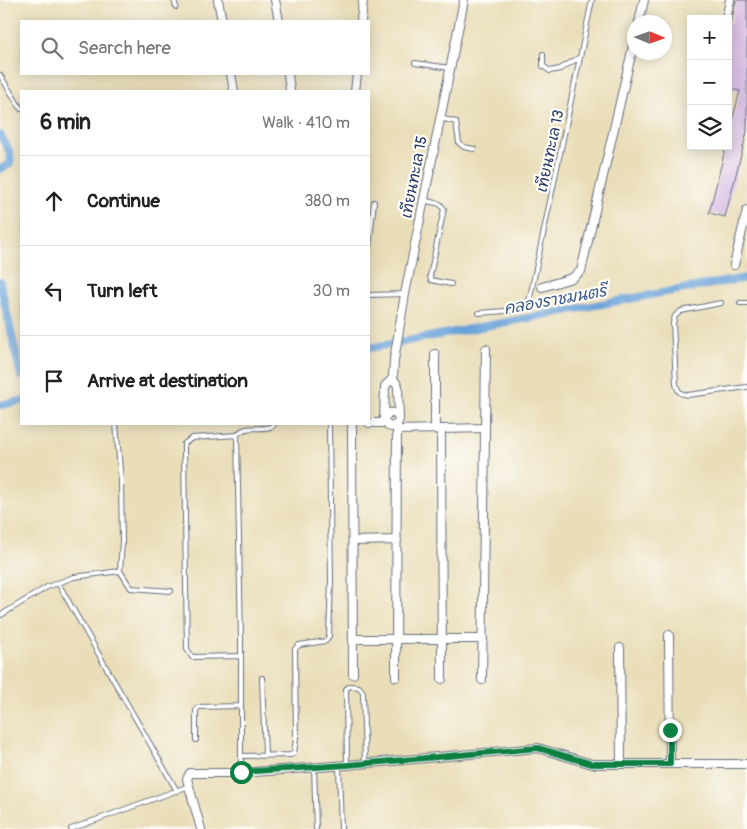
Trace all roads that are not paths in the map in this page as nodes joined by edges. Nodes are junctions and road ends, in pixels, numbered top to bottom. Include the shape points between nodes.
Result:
1 (174, 0) edge
2 (218, 0) edge
3 (275, 0) edge
4 (363, 0) edge
5 (464, 0) edge
6 (592, 0) edge
7 (644, 0) edge
8 (730, 0) edge
9 (176, 7) dead end
10 (641, 15) edge
11 (727, 15) edge
12 (222, 20) edge
13 (279, 20) edge
14 (361, 20) edge
15 (543, 54) dead end
16 (580, 57) junction
17 (630, 60) edge
18 (415, 63) dead end
19 (450, 68) junction
20 (0, 75) edge
21 (231, 75) edge
22 (288, 75) edge
23 (357, 75) edge
24 (234, 90) edge
25 (290, 90) edge
26 (355, 90) edge
27 (20, 107) edge
28 (440, 118) junction
29 (474, 149) dead end
30 (423, 200) junction
31 (374, 202) dead end
32 (747, 210) edge
33 (370, 238) edge
34 (734, 265) dead end
35 (451, 284) dead end
36 (542, 287) dead end
37 (405, 294) junction
38 (370, 295) edge
39 (721, 303) dead end
40 (740, 303) dead end
41 (747, 303) edge
42 (479, 313) dead end
43 (486, 349) dead end
44 (435, 354) dead end
45 (393, 378) junction
46 (747, 387) edge
47 (385, 421) junction
48 (370, 423) edge
49 (398, 424) junction
50 (116, 425) edge
51 (274, 425) edge
52 (329, 425) edge
53 (352, 425) edge
54 (485, 428) junction
55 (438, 429) junction
56 (236, 436) junction
57 (397, 540) junction
58 (353, 541) junction
59 (120, 571) junction
60 (58, 583) junction
61 (171, 590) dead end
62 (1, 615) dead end
63 (669, 635) dead end
64 (353, 639) junction
65 (397, 639) junction
66 (442, 639) junction
67 (483, 639) junction
68 (620, 648) dead end
69 (241, 656) junction
70 (353, 674) dead end
71 (396, 677) dead end
72 (262, 678) dead end
73 (442, 679) dead end
74 (482, 680) dead end
75 (240, 706) junction
76 (196, 740) dead end
77 (242, 756) junction
78 (265, 756) junction
79 (364, 763) junction
80 (621, 764) junction
81 (670, 764) junction
82 (747, 764) edge
83 (343, 765) junction
84 (314, 768) junction
85 (241, 772) junction
86 (189, 786) junction
87 (177, 791) junction
88 (72, 829) edge
89 (201, 829) edge
90 (316, 829) edge
91 (341, 829) edge

1 - 9 lane
2 - 12 street
3 - 13 street
4 - 14 street
5 - 19 street, เทียนทะเล 15
6 - 16 lane, เทียนทะเล 13
7 - 10 street
8 - 11 street
15 - 16 lane via 544,66 550,71
16 - 42 lane, เทียนทะเล 13 via 527,306 519,310
17 - 36 street via 581,271 572,278
18 - 19 lane
19 - 28 street, เทียนทะเล 15
20 - 27 lane
21 - 24 street
22 - 25 street
23 - 26 street
28 - 29 lane via 456,122 459,144
28 - 30 street, เทียนทะเล 15
30 - 35 lane via 440,204 444,209 431,280
30 - 37 street, เทียนทะเล 15
31 - 33 lane
32 - 34 street
37 - 38 lane
37 - 45 street, เทียนทะเล 15
39 - 46 lane via 681,311 675,316 676,384 682,394 688,395
40 - 41 lane
43 - 54 street
44 - 55 street
45 - 47 street via 385,386
45 - 49 street via 398,386
47 - 48 street
47 - 49 street via 390,427
47 - 49 street via 387,414 392,413 396,414
49 - 55 street
49 - 57 street
50 - 59 lane via 121,490
51 - 56 lane via 240,430
52 - 78 lane via 329,636 326,641 298,645 295,649 294,753
53 - 58 street
54 - 55 street
54 - 67 street
55 - 66 street
56 - 69 lane
56 - 69 lane via 192,438 184,444 187,639 188,652 192,657
57 - 58 street
57 - 65 street
58 - 64 street
59 - 60 lane via 74,577
59 - 61 lane via 131,588
60 - 62 lane
60 - 87 lane
63 - 81 street
64 - 65 street
64 - 70 street
65 - 66 street
65 - 71 street
66 - 67 street
66 - 73 street
67 - 74 street
68 - 80 street
69 - 75 lane
72 - 78 lane
75 - 76 lane via 198,707
75 - 77 lane
77 - 78 lane
77 - 85 lane
79 - 80 street via 538,748 587,763
79 - 83 street
79 - 83 lane via 363,692 359,687 350,686 346,689
80 - 81 street
81 - 82 street
83 - 84 street
83 - 91 lane
84 - 85 street
84 - 90 lane
85 - 86 street via 190,773 187,778
86 - 87 lane
86 - 89 street
87 - 88 lane

